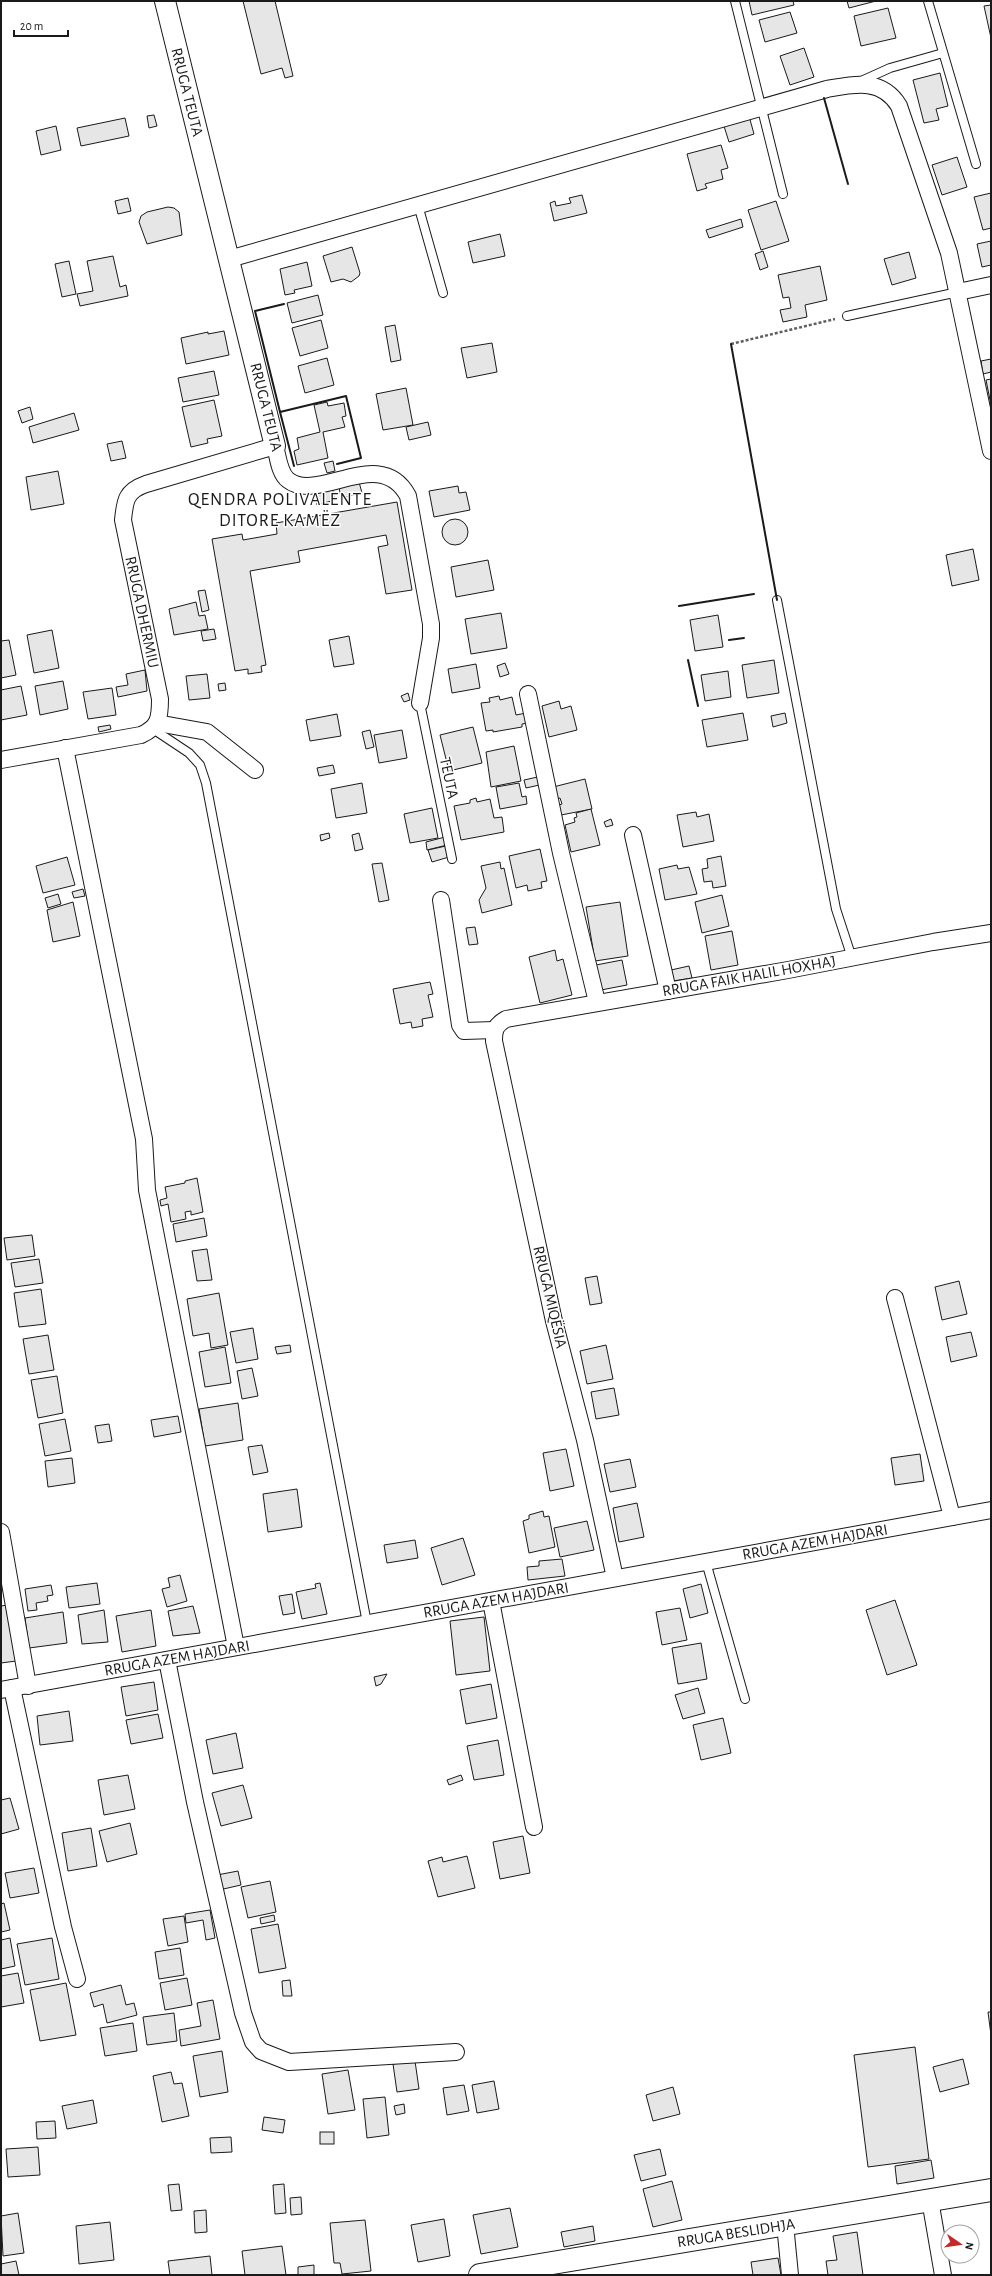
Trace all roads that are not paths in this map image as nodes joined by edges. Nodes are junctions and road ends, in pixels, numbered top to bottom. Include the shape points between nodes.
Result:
1 (165, 1) edge
2 (735, 1) edge
3 (928, 1) edge
4 (943, 53) junction
5 (852, 85) junction
6 (762, 108) junction
7 (976, 164) dead end
8 (783, 194) dead end
9 (418, 205) junction
10 (229, 259) junction
11 (991, 285) edge
12 (958, 292) junction
13 (444, 293) dead end
14 (847, 316) road end
15 (275, 446) junction
16 (991, 451) edge
17 (777, 600) dead end
18 (528, 694) dead end
19 (420, 703) joint
20 (155, 726) junction
21 (65, 748) junction
22 (1, 760) edge
23 (255, 770) dead end
24 (633, 835) dead end
25 (452, 859) dead end
26 (441, 900) dead end
27 (991, 933) edge
28 (852, 958) junction
29 (668, 990) junction
30 (597, 1002) junction
31 (494, 1030) junction
32 (895, 1298) dead end
33 (991, 1510) edge
34 (952, 1517) junction
35 (1, 1532) edge
36 (706, 1562) junction
37 (615, 1578) junction
38 (491, 1601) junction
39 (367, 1623) junction
40 (236, 1647) junction
41 (167, 1660) junction
42 (28, 1686) junction
43 (7, 1689) edge
44 (745, 1699) dead end
45 (534, 1827) dead end
46 (77, 1979) dead end
47 (456, 2052) dead end
48 (991, 2190) edge
49 (930, 2200) junction
50 (785, 2224) junction
51 (526, 2271) edge
52 (480, 2275) edge
53 (790, 2275) edge
54 (944, 2275) edge

1 - 10 street, RRUGA TEUTA
2 - 6 lane
3 - 4 lane
4 - 5 lane via 890,68
4 - 7 lane
5 - 6 street via 827,89
5 - 12 street via 870,85 882,89 893,96 899,106 949,253
6 - 8 lane
6 - 9 street
9 - 10 street
9 - 13 lane
10 - 15 street, RRUGA TEUTA
11 - 12 street
12 - 14 lane
12 - 16 street
15 - 19 street, RRUGA TEUTA via 282,471 288,480 312,485 365,474 379,475 402,486 408,496 431,624
15 - 20 street, RRUGA DHERMIU via 146,484 135,488 128,496 123,520 160,699
17 - 28 lane via 836,909
18 - 30 street via 561,853
19 - 25 lane, TEUTA
20 - 21 street via 141,735
20 - 23 street via 207,732
20 - 39 lane via 200,765 206,783
21 - 22 street
21 - 40 street via 144,1139 146,1190
24 - 29 street
26 - 31 street via 460,1025 464,1031 470,1032
27 - 28 street, RRUGA FAIK HALIL HOXHAJ
28 - 29 street, RRUGA FAIK HALIL HOXHAJ
29 - 30 street, RRUGA FAIK HALIL HOXHAJ
30 - 31 street, RRUGA FAIK HALIL HOXHAJ via 506,1019
31 - 37 street, RRUGA MIQËSIA via 494,1041 554,1321 585,1440
32 - 34 street
33 - 34 street, RRUGA AZEM HAJDARI
34 - 36 street, RRUGA AZEM HAJDARI
35 - 42 street
36 - 37 street, RRUGA AZEM HAJDARI
36 - 44 lane
37 - 38 street, RRUGA AZEM HAJDARI
38 - 39 street, RRUGA AZEM HAJDARI
38 - 45 street
39 - 40 street, RRUGA AZEM HAJDARI
40 - 41 street, RRUGA AZEM HAJDARI
41 - 42 street, RRUGA AZEM HAJDARI
41 - 47 street via 196,1810 243,2013 253,2042 261,2051 288,2062
42 - 43 street, RRUGA AZEM HAJDARI
43 - 46 street
48 - 49 main road, RRUGA BESLIDHJA
49 - 50 main road, RRUGA BESLIDHJA
49 - 54 street
50 - 51 main road, RRUGA BESLIDHJA
50 - 53 street
51 - 52 main road, RRUGA BESLIDHJA

